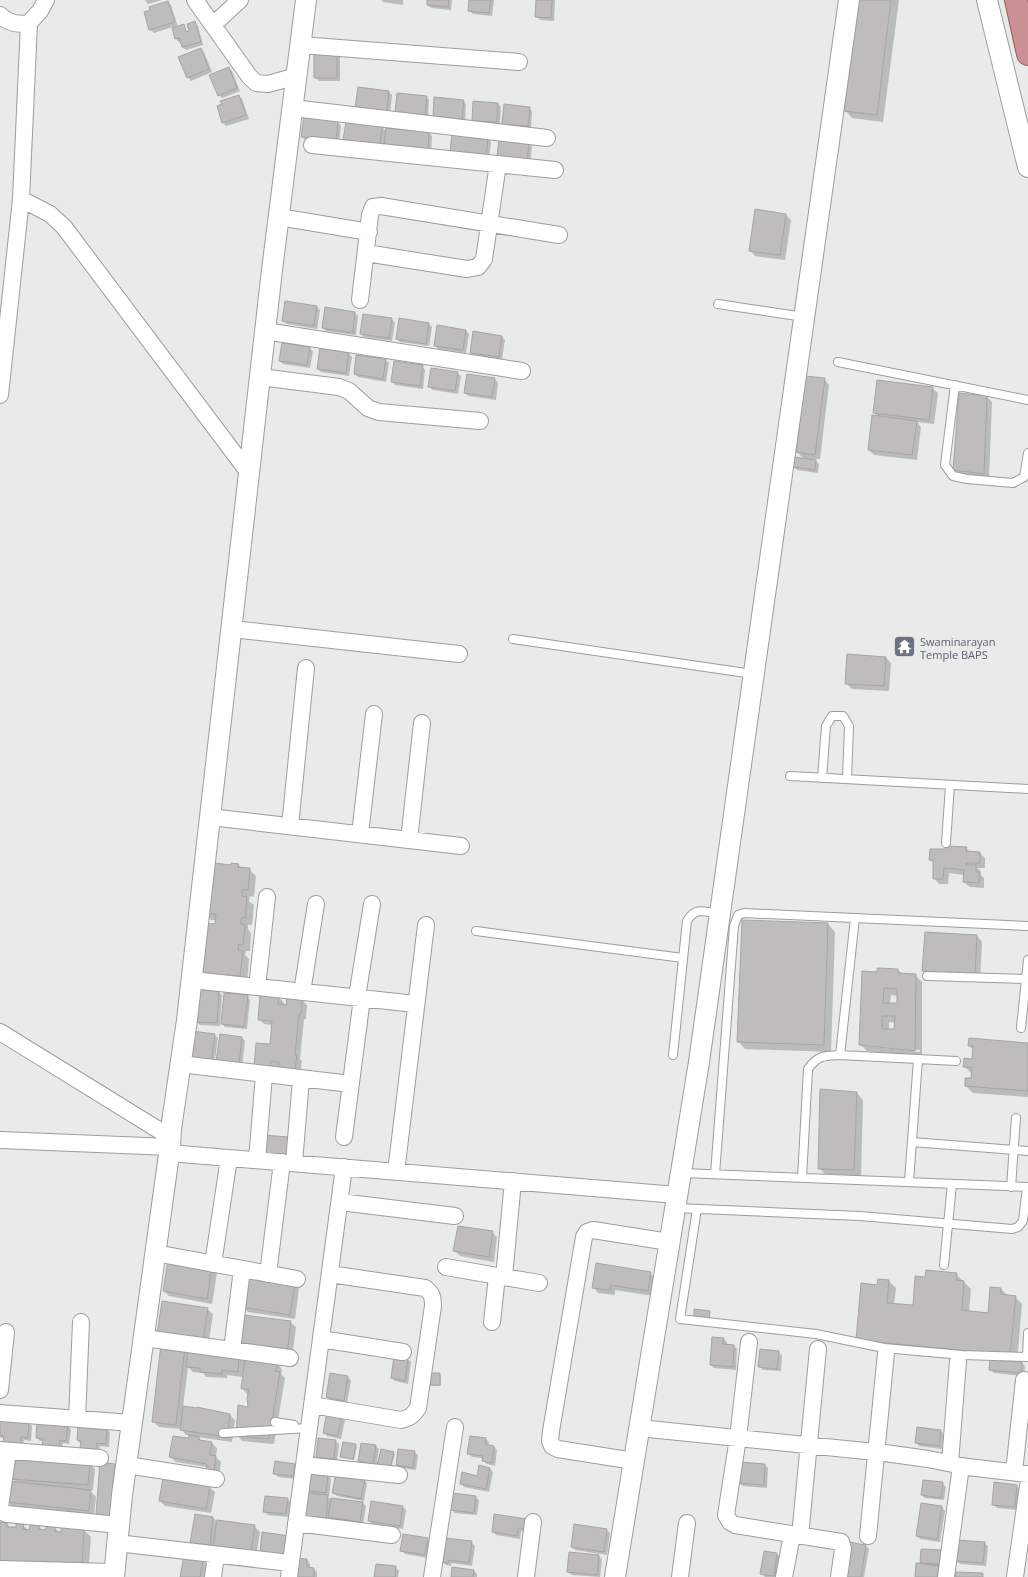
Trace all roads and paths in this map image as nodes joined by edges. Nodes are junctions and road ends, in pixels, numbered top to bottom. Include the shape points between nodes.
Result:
1 (196, 0) edge
2 (240, 0) edge
3 (306, 0) edge
4 (848, 0) edge
5 (987, 0) edge
6 (1016, 0) edge
7 (44, 2) edge
8 (0, 15) edge
9 (29, 23) junction
10 (213, 25) junction
11 (301, 45) junction
12 (1028, 54) edge
13 (519, 62) dead end
14 (297, 76) junction
15 (293, 108) junction
16 (547, 138) dead end
17 (312, 145) dead end
18 (498, 164) junction
19 (1028, 167) edge
20 (555, 170) dead end
21 (21, 199) junction
22 (279, 218) junction
23 (490, 224) junction
24 (369, 232) junction
25 (559, 236) dead end
26 (366, 253) junction
27 (360, 300) dead end
28 (718, 304) dead end
29 (804, 317) junction
30 (265, 331) junction
31 (838, 362) dead end
32 (522, 371) dead end
33 (260, 377) junction
34 (955, 386) junction
35 (0, 392) edge
36 (1028, 400) edge
37 (480, 422) dead end
38 (1028, 453) edge
39 (249, 473) junction
40 (232, 629) junction
41 (512, 639) dead end
42 (459, 654) dead end
43 (306, 668) dead end
44 (754, 675) junction
45 (374, 714) dead end
46 (422, 724) dead end
47 (790, 776) dead end
48 (822, 778) junction
49 (847, 779) junction
50 (950, 785) junction
51 (1028, 789) edge
52 (210, 817) junction
53 (290, 826) junction
54 (360, 834) junction
55 (409, 840) junction
56 (946, 843) dead end
57 (462, 846) dead end
58 (267, 897) dead end
59 (316, 904) dead end
60 (372, 904) dead end
61 (720, 915) junction
62 (855, 918) junction
63 (426, 925) dead end
64 (1028, 926) edge
65 (476, 931) dead end
66 (683, 958) junction
67 (1028, 960) edge
68 (927, 976) dead end
69 (1027, 979) edge
70 (192, 980) junction
71 (257, 987) junction
72 (302, 992) junction
73 (360, 998) junction
74 (416, 1004) junction
75 (1021, 1028) dead end
76 (0, 1032) edge
77 (672, 1055) dead end
78 (840, 1055) junction
79 (918, 1059) junction
80 (956, 1061) dead end
81 (180, 1064) junction
82 (264, 1075) junction
83 (301, 1078) junction
84 (351, 1084) junction
85 (1016, 1118) dead end
86 (344, 1137) dead end
87 (0, 1140) edge
88 (912, 1142) junction
89 (170, 1145) junction
90 (1013, 1150) junction
91 (1028, 1151) edge
92 (229, 1158) junction
93 (257, 1160) junction
94 (288, 1163) junction
95 (344, 1167) junction
96 (396, 1172) junction
97 (681, 1172) junction
98 (715, 1174) junction
99 (802, 1178) junction
100 (513, 1181) junction
101 (909, 1182) junction
102 (952, 1184) junction
103 (1011, 1187) junction
104 (1028, 1187) edge
105 (340, 1202) junction
106 (676, 1202) junction
107 (697, 1209) junction
108 (454, 1216) dead end
109 (948, 1223) junction
110 (669, 1242) junction
111 (155, 1253) junction
112 (213, 1264) junction
113 (944, 1265) dead end
114 (446, 1267) dead end
115 (242, 1269) junction
116 (268, 1274) junction
117 (330, 1274) junction
118 (500, 1276) junction
119 (297, 1279) dead end
120 (539, 1283) dead end
121 (81, 1322) dead end
122 (492, 1322) dead end
123 (6, 1332) dead end
124 (1028, 1333) edge
125 (144, 1338) junction
126 (321, 1339) junction
127 (749, 1342) dead end
128 (818, 1349) dead end
129 (232, 1350) junction
130 (403, 1352) dead end
131 (886, 1353) dead end
132 (1028, 1357) edge
133 (290, 1358) dead end
134 (958, 1362) dead end
135 (1024, 1380) dead end
136 (0, 1390) edge
137 (312, 1405) junction
138 (0, 1413) edge
139 (77, 1419) junction
140 (275, 1422) dead end
141 (132, 1423) junction
142 (455, 1427) dead end
143 (309, 1428) junction
144 (639, 1428) junction
145 (223, 1433) dead end
146 (738, 1438) junction
147 (808, 1445) junction
148 (4, 1451) edge
149 (877, 1452) junction
150 (100, 1458) dead end
151 (634, 1461) junction
152 (127, 1464) junction
153 (955, 1464) junction
154 (304, 1465) junction
155 (1021, 1473) edge
156 (399, 1475) dead end
157 (216, 1478) dead end
158 (1028, 1486) edge
159 (1, 1505) edge
160 (533, 1522) dead end
161 (296, 1523) junction
162 (687, 1523) dead end
163 (118, 1534) junction
164 (392, 1534) dead end
165 (796, 1535) junction
166 (868, 1536) dead end
167 (216, 1555) junction
168 (0, 1568) edge
169 (289, 1570) edge
170 (114, 1575) edge
171 (213, 1577) edge
172 (432, 1577) edge
173 (526, 1577) edge
174 (615, 1577) edge
175 (680, 1577) edge
176 (784, 1577) edge
177 (839, 1577) edge
178 (946, 1577) edge
179 (1015, 1577) edge

1 - 10 street
2 - 10 street
3 - 11 street
4 - 29 street
5 - 19 street
6 - 12 highway
7 - 9 street
8 - 9 street via 12,23
9 - 21 street
10 - 14 street via 256,83 268,84
11 - 13 street
11 - 14 street
14 - 15 street
15 - 16 street
15 - 22 street
17 - 18 street
18 - 20 street
18 - 23 street
21 - 35 street
21 - 39 street via 50,214 64,227
22 - 24 street
22 - 30 street
23 - 24 street via 382,206 373,207
23 - 25 street
23 - 26 street via 484,259 478,267 467,269
24 - 26 street
26 - 27 street
28 - 29 lane
29 - 44 street
30 - 32 street
30 - 33 street
31 - 34 lane
33 - 37 street via 339,386 349,391 368,408 379,412
33 - 39 street
34 - 36 lane
34 - 38 lane via 945,465 953,476 1013,483 1024,477
39 - 40 street
40 - 42 street
40 - 52 street
41 - 44 lane
43 - 53 street
44 - 61 street
45 - 54 street
46 - 55 street
47 - 48 lane
48 - 49 lane
48 - 49 lane via 826,726 832,716 843,716 849,726
49 - 50 lane
50 - 51 lane
50 - 56 lane
52 - 53 street
52 - 70 street
53 - 54 street
54 - 55 street
55 - 57 street
58 - 71 street
59 - 72 street
60 - 73 street
61 - 66 lane via 698,910 691,914 687,921
61 - 97 street
62 - 64 lane
62 - 78 lane
62 - 98 lane via 744,913 738,915 735,920
63 - 74 street
65 - 66 lane
66 - 77 lane
67 - 69 lane
68 - 69 lane
69 - 75 lane
70 - 71 street
70 - 81 street
71 - 72 street
72 - 73 street
73 - 74 street
73 - 84 street
74 - 96 street
76 - 89 street
78 - 79 lane
78 - 99 lane via 822,1056 808,1069
79 - 80 lane
79 - 88 lane
81 - 82 street
81 - 89 street
82 - 83 street
82 - 93 street
83 - 84 street
83 - 94 street
84 - 86 street
85 - 90 lane
87 - 89 street
88 - 90 lane
88 - 101 lane
89 - 92 street
89 - 111 street
90 - 91 lane
90 - 103 lane
92 - 93 street
92 - 112 street
93 - 94 street
94 - 95 street
94 - 116 street
95 - 96 street
95 - 105 street
96 - 100 street
97 - 98 lane
97 - 106 street
98 - 99 lane
99 - 101 lane
100 - 106 street
100 - 118 street
101 - 102 lane
102 - 103 lane
102 - 109 lane
103 - 104 lane
104 - 109 lane via 1023,1221 1018,1227 1012,1229
105 - 108 street
105 - 117 street
106 - 107 lane
106 - 110 street
107 - 109 lane via 860,1216
107 - 132 lane via 680,1319 816,1334 884,1348 962,1355
109 - 113 lane
110 - 144 street
110 - 151 street via 593,1230 587,1232 582,1245 551,1431 550,1441 552,1446 558,1449
111 - 112 street
111 - 125 street
112 - 115 street
114 - 118 street
115 - 116 street
115 - 129 street
116 - 119 street
117 - 126 street
117 - 137 street via 425,1288 434,1298 433,1306 418,1408 414,1414 401,1420
118 - 120 street
118 - 122 street
121 - 139 street
123 - 136 street
124 - 132 lane
125 - 129 street
125 - 141 street
126 - 130 street
126 - 137 street
127 - 146 street
128 - 147 street
129 - 133 street
131 - 149 street
134 - 153 street
135 - 155 street
137 - 143 street
138 - 139 street
139 - 141 street
140 - 143 lane
141 - 152 street
142 - 172 street
143 - 145 lane
143 - 154 street
144 - 146 street
144 - 151 street
146 - 147 street
146 - 165 street via 726,1510 730,1522
147 - 149 street
147 - 165 street
148 - 150 street
148 - 159 street
149 - 153 street
149 - 166 street
151 - 174 street
152 - 157 street
152 - 163 street
153 - 155 street
153 - 178 street
154 - 156 street
154 - 161 street
158 - 179 street
159 - 163 street
160 - 173 street
161 - 164 street
161 - 169 street
162 - 175 street
163 - 167 street
163 - 170 street
165 - 176 street
165 - 177 street via 841,1542 843,1549
167 - 169 street
167 - 171 street
168 - 170 street

